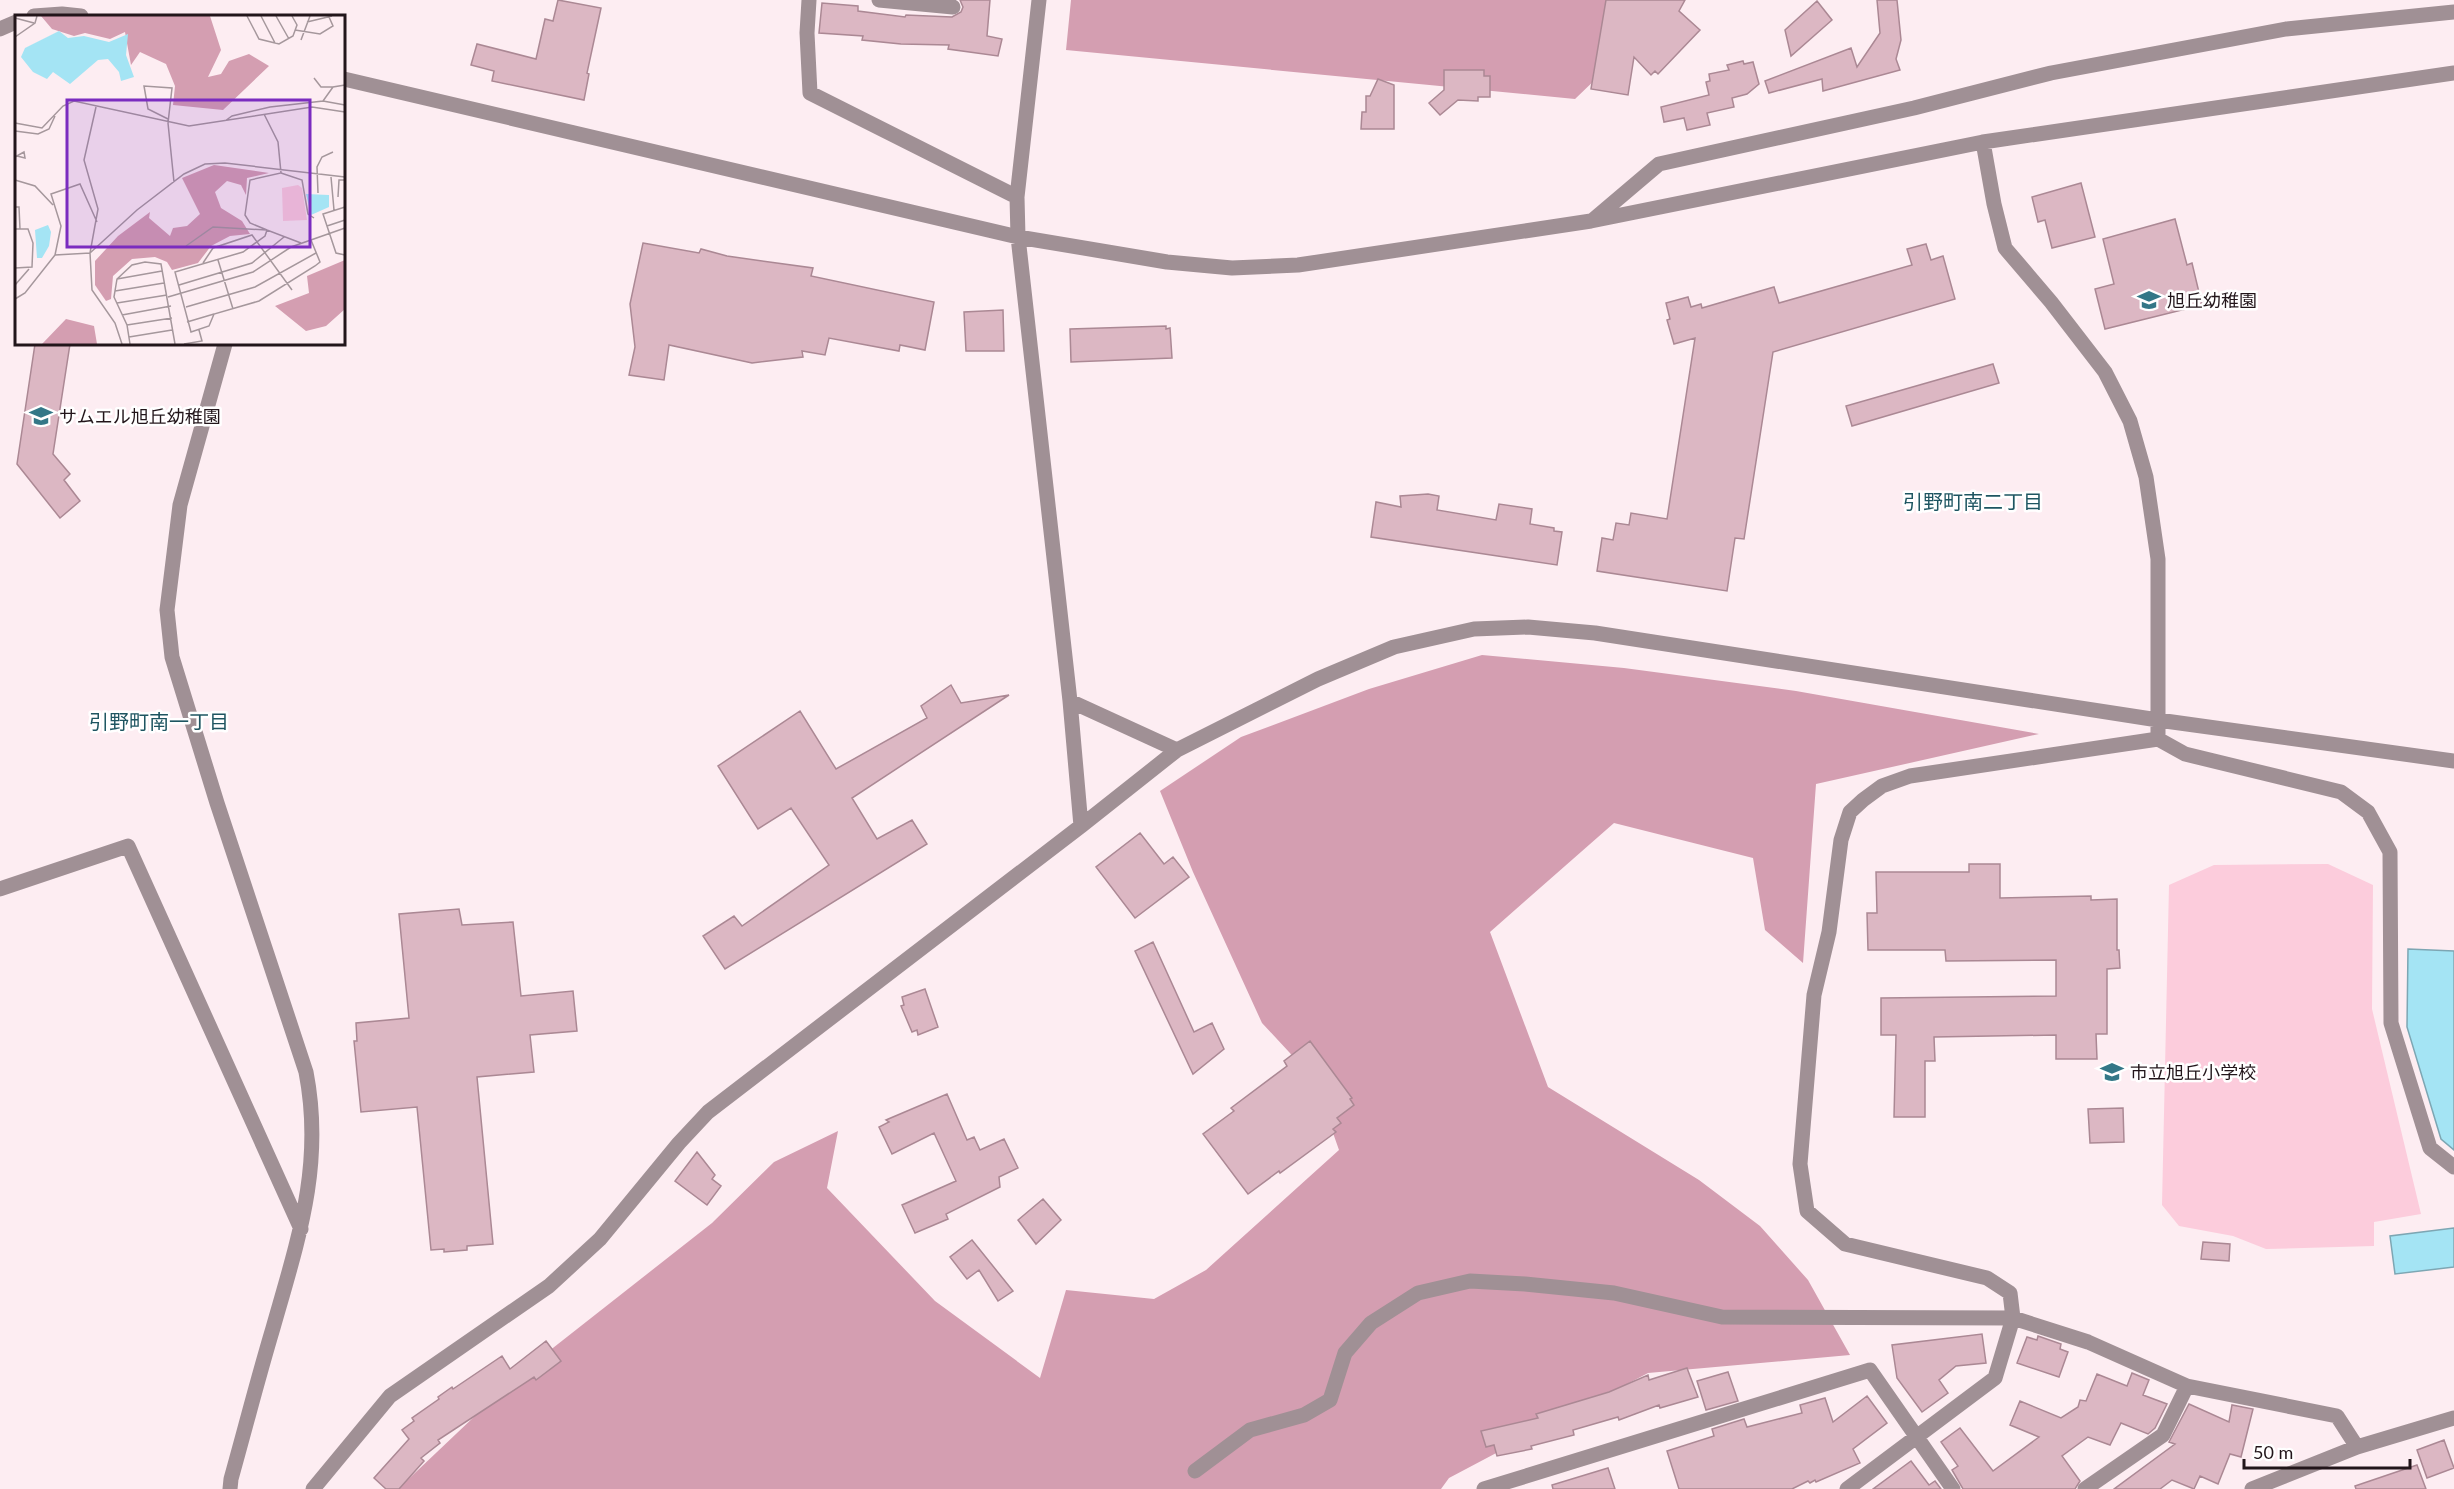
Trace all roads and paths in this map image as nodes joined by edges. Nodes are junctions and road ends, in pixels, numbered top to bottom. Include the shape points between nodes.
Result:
1 (809, 0) edge
2 (879, 0) edge
3 (1040, 0) edge
4 (953, 6) dead end
5 (2454, 12) edge
6 (48, 15) edge
7 (72, 15) edge
8 (15, 22) edge
9 (0, 29) edge
10 (2454, 73) edge
11 (345, 79) edge
12 (1983, 142) junction
13 (1017, 197) junction
14 (1592, 221) junction
15 (1018, 237) junction
16 (225, 345) edge
17 (1070, 701) junction
18 (2158, 720) junction
19 (2158, 739) junction
20 (1177, 750) junction
21 (2454, 761) edge
22 (1081, 826) junction
23 (0, 889) edge
24 (2454, 1167) edge
25 (301, 1229) junction
26 (2013, 1318) junction
27 (2187, 1386) junction
28 (2454, 1418) edge
29 (1916, 1437) junction
30 (2357, 1447) junction
31 (1195, 1471) dead end
32 (230, 1489) edge
33 (313, 1489) edge
34 (1484, 1489) edge
35 (1847, 1489) edge
36 (1953, 1489) edge
37 (2085, 1489) edge
38 (2252, 1489) edge

1 - 13 street via 810,93
2 - 4 street
3 - 13 street
5 - 14 street via 2286,29 2051,73 1914,108 1659,164
6 - 7 street
8 - 9 street
10 - 12 street
11 - 15 street
12 - 14 street
12 - 18 street via 2005,248 2105,372 2130,420 2146,477 2158,559
13 - 15 street
14 - 15 street via 1298,266 1232,268 1167,262
15 - 17 street
16 - 25 street via 180,504 167,610 172,657 183,695 306,1072 312,1101 311,1184
17 - 20 street
17 - 22 street
18 - 19 street
18 - 20 street via 1595,633 1528,627 1474,629 1394,647 1318,679
18 - 21 street
19 - 24 street via 2186,753 2341,792 2368,812 2390,852 2391,1023 2430,1148
19 - 26 street via 1910,776 1882,786 1850,812 1841,840 1829,932 1814,995 1800,1164 1807,1211 1845,1244 1987,1278 2010,1293
20 - 22 street
22 - 33 street via 708,1112 600,1239 549,1286 390,1396
23 - 25 street via 128,846
25 - 32 street
26 - 27 street via 2088,1342
26 - 29 street via 1995,1378
26 - 31 street via 1722,1317 1614,1293 1470,1281 1418,1293 1371,1323 1346,1353 1330,1400 1304,1415 1250,1430
27 - 30 street via 2337,1416
27 - 37 street via 2163,1435
28 - 30 street
29 - 34 street via 1870,1370
29 - 35 street
29 - 36 street
30 - 38 street

